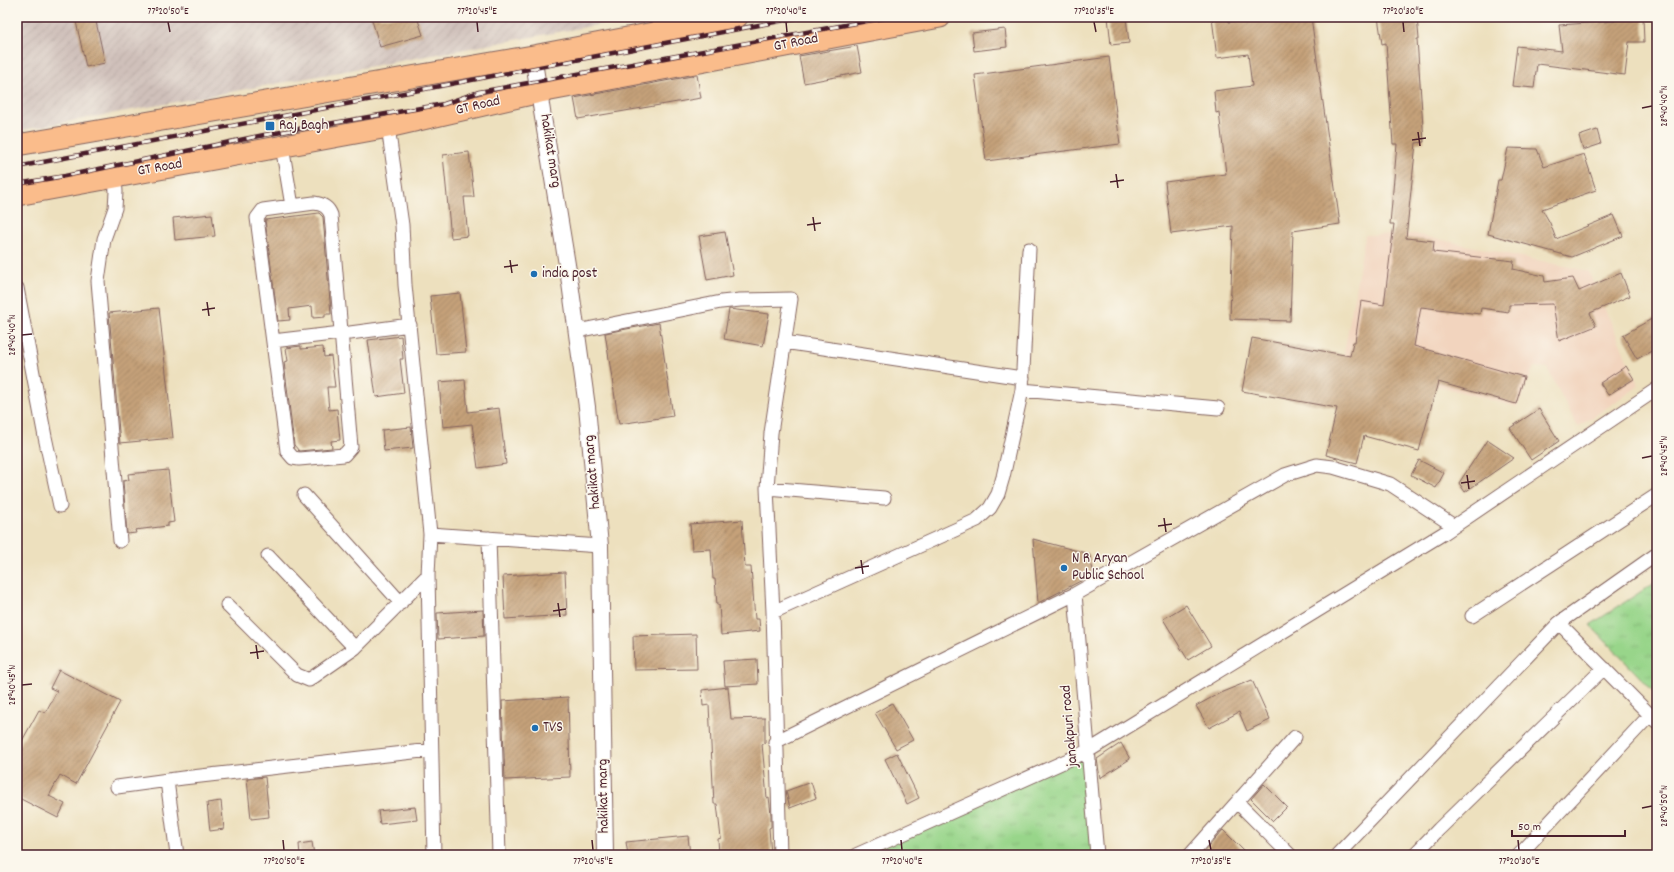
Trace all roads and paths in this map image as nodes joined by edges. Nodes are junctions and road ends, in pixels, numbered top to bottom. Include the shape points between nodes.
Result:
1 (737, 17) edge
2 (940, 17) edge
3 (852, 24) edge
4 (533, 56) junction
5 (540, 92) junction
6 (388, 126) junction
7 (17, 145) edge
8 (282, 146) junction
9 (115, 176) junction
10 (17, 195) edge
11 (292, 206) junction
12 (1029, 249) dead end
13 (17, 288) edge
14 (410, 325) junction
15 (577, 331) junction
16 (345, 333) junction
17 (273, 341) junction
18 (784, 342) junction
19 (1023, 384) junction
20 (1657, 389) edge
21 (1218, 408) dead end
22 (767, 488) junction
23 (304, 495) dead end
24 (1657, 495) edge
25 (884, 498) dead end
26 (60, 506) dead end
27 (1454, 526) junction
28 (430, 534) junction
29 (489, 538) junction
30 (120, 541) dead end
31 (600, 546) junction
32 (1657, 554) edge
33 (268, 556) dead end
34 (428, 575) junction
35 (1075, 594) junction
36 (401, 603) junction
37 (227, 605) dead end
38 (773, 612) junction
39 (1472, 616) dead end
40 (1559, 623) junction
41 (355, 648) junction
42 (1604, 668) junction
43 (1654, 718) edge
44 (1294, 737) dead end
45 (775, 742) junction
46 (431, 750) junction
47 (1088, 751) junction
48 (167, 781) junction
49 (117, 787) dead end
50 (1237, 802) junction
51 (177, 855) edge
52 (434, 855) edge
53 (499, 855) edge
54 (605, 855) edge
55 (780, 855) edge
56 (856, 855) edge
57 (1098, 855) edge
58 (1190, 855) edge
59 (1290, 855) edge
60 (1337, 855) edge
61 (1414, 855) edge
62 (1519, 855) edge

1 - 4 highway
2 - 3 highway, GT Road
3 - 5 highway, GT Road
4 - 5 street, hakikat marg
4 - 7 highway
5 - 6 highway, GT Road
5 - 15 street, hakikat marg
6 - 8 highway, GT Road
6 - 14 street via 402,225
8 - 9 highway, GT Road
8 - 11 street
9 - 10 highway, GT Road
9 - 30 street via 115,208 104,239 98,281
11 - 16 street via 322,204 329,209
11 - 17 street via 263,210 257,218
12 - 19 street
13 - 26 street
14 - 16 street
14 - 28 street
15 - 18 street via 721,302 791,299
15 - 31 street, hakikat marg
16 - 17 street
16 - 17 street via 351,447 344,455 299,459 293,458 287,451
18 - 19 street
18 - 22 street via 770,433
19 - 21 street
19 - 38 street via 998,494 990,508 977,520
20 - 27 street
22 - 25 street
22 - 38 street
23 - 36 street
24 - 39 street
27 - 35 street via 1390,484 1333,467 1317,465 1285,475
27 - 47 street
28 - 29 street
28 - 34 street
29 - 31 street
29 - 53 street
31 - 54 street, hakikat marg
32 - 40 street
33 - 41 street
34 - 36 street
34 - 46 street
35 - 45 street
35 - 47 street, janakpuri road
36 - 41 street
37 - 41 street via 304,679 309,680
38 - 45 street
40 - 42 street
40 - 60 street
42 - 43 street
42 - 61 street
43 - 62 street
44 - 50 street
45 - 55 street
46 - 48 street
46 - 52 street
47 - 56 street
47 - 57 street, janakpuri road
48 - 49 street
48 - 51 street
50 - 58 street
50 - 59 street

